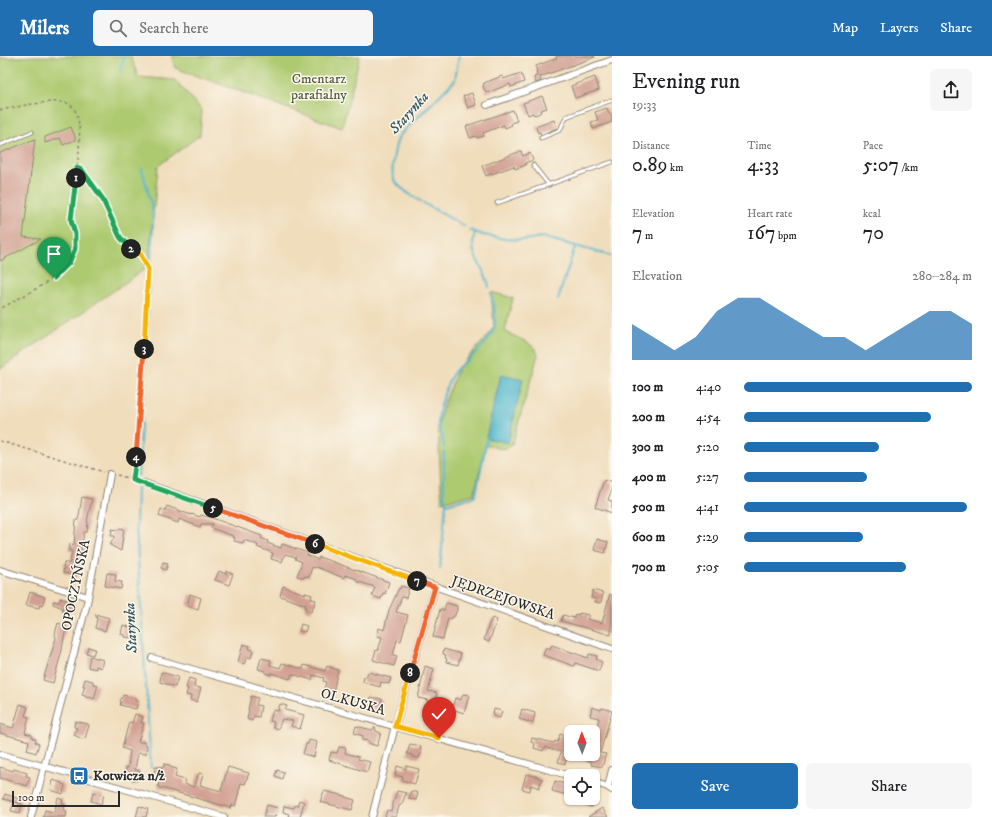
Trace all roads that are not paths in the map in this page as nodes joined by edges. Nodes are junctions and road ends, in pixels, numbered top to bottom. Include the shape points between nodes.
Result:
1 (612, 60) edge
2 (612, 100) edge
3 (487, 105) dead end
4 (32, 132) dead end
5 (541, 138) dead end
6 (0, 144) edge
7 (612, 162) edge
8 (533, 165) dead end
9 (549, 185) junction
10 (497, 203) dead end
11 (110, 474) road end
12 (144, 483) road end
13 (0, 570) edge
14 (435, 587) junction
15 (88, 597) junction
16 (612, 649) edge
17 (152, 658) dead end
18 (395, 726) junction
19 (0, 754) edge
20 (45, 766) junction
21 (612, 770) edge
22 (564, 774) edge
23 (600, 784) edge
24 (610, 788) edge
25 (31, 817) edge
26 (224, 817) edge
27 (372, 817) edge

1 - 3 street
2 - 5 lane via 566,117 560,130
4 - 6 lane
7 - 9 lane
8 - 9 lane
9 - 10 lane
11 - 15 street, OPOCZYŃSKA
12 - 14 street, JĘDRZEJOWSKA
13 - 15 street
14 - 16 street, JĘDRZEJOWSKA
14 - 18 street
15 - 20 street, OPOCZYŃSKA
17 - 18 street, OLKUSKA
18 - 22 street, OLKUSKA
18 - 27 street
19 - 20 street
20 - 25 street, OPOCZYŃSKA
20 - 26 street
21 - 24 street
23 - 24 street

